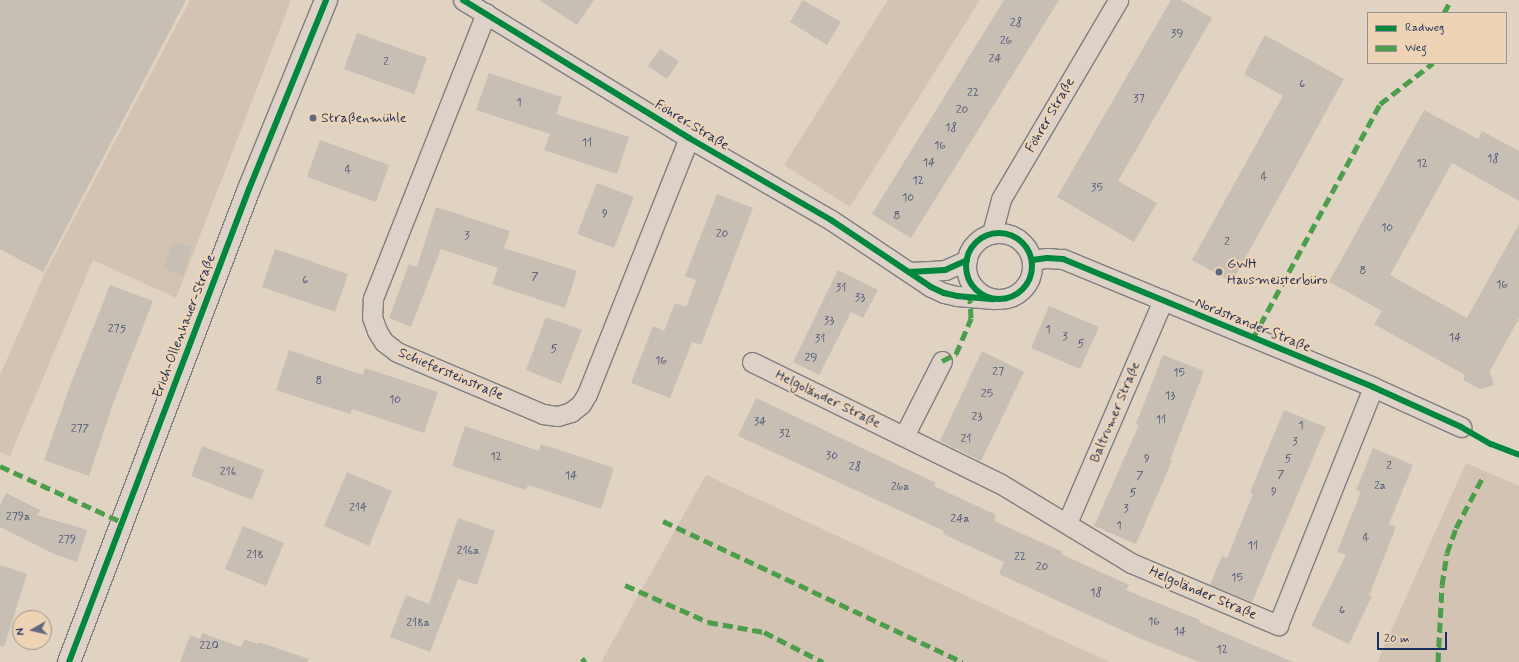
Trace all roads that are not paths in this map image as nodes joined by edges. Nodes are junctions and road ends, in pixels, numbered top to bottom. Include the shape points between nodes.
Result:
1 (326, 0) edge
2 (463, 0) edge
3 (1118, 0) edge
4 (486, 13) junction
5 (689, 138) junction
6 (992, 233) junction
7 (967, 260) junction
8 (1032, 260) junction
9 (909, 272) junction
10 (993, 299) junction
11 (1163, 300) junction
12 (942, 361) dead end
13 (752, 362) dead end
14 (1373, 387) junction
15 (1461, 427) dead end
16 (904, 436) junction
17 (1067, 523) junction
18 (70, 662) edge

1 - 18 street, Erich-Ollenhauer-Straße via 249,189
2 - 4 street, Föhrer Straße
3 - 6 street, Föhrer Straße via 1001,199
4 - 5 street, Föhrer Straße
4 - 5 street, Schiefersteinstraße via 373,299 372,317 377,331 384,342 397,352 543,414 558,416 571,412 581,404 587,394
5 - 9 street, Föhrer Straße via 831,220
6 - 7 street via 975,243
6 - 8 street via 1003,233 1018,238 1029,250
7 - 9 street via 945,270
7 - 10 street via 967,270 975,289
8 - 10 street, Föhrer Straße via 1031,276 1023,290 1004,299
8 - 11 street, Nordstrander Straße via 1063,259
9 - 10 street, Föhrer Straße via 944,293
11 - 14 street, Nordstrander Straße
11 - 17 street, Baltrumer Straße
12 - 16 street
13 - 16 street, Helgoländer Straße
14 - 15 street, Nordstrander Straße
14 - 17 street, Helgoländer Straße via 1278,625 1131,564
16 - 17 street, Helgoländer Straße via 1001,484

